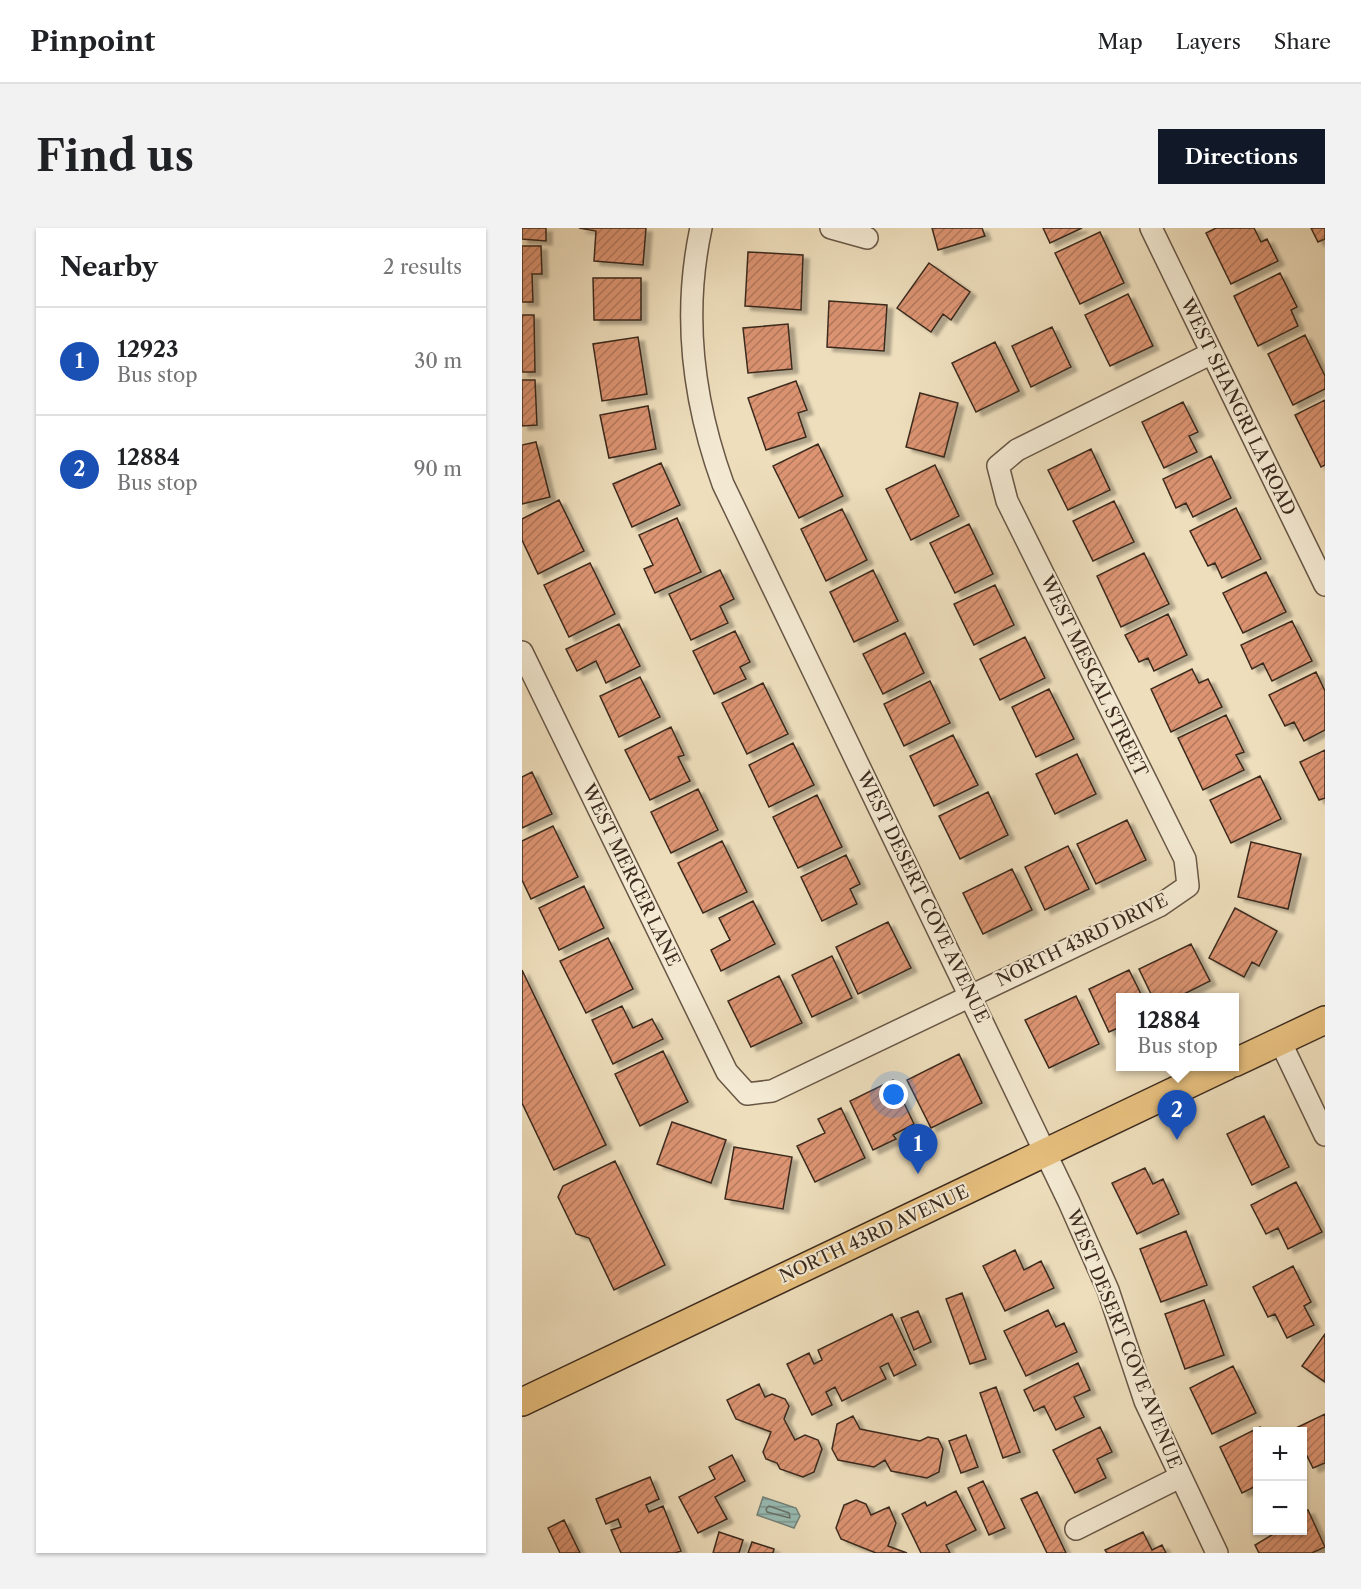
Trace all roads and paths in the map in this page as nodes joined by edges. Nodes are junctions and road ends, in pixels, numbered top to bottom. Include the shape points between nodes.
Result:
1 (702, 228) edge
2 (831, 228) edge
3 (1150, 228) edge
4 (867, 238) dead end
5 (1212, 353) junction
6 (1325, 585) edge
7 (522, 652) edge
8 (1188, 886) joint
9 (970, 995) junction
10 (1325, 1020) edge
11 (1280, 1041) junction
12 (1239, 1061) edge
13 (1217, 1071) edge
14 (747, 1094) joint
15 (1325, 1135) edge
16 (1046, 1153) junction
17 (522, 1402) edge
18 (1180, 1477) junction
19 (1076, 1529) dead end
20 (1217, 1553) edge

1 - 9 street, WEST DESERT COVE AVENUE via 692,295 692,337 709,445 739,521
2 - 4 street
3 - 5 street, WEST SHANGRI LA ROAD
5 - 6 street, WEST SHANGRI LA ROAD
5 - 8 street, WEST MESCAL STREET via 1017,450 998,466 1007,501 1185,859
7 - 14 street, WEST MERCER LANE via 727,1072
8 - 9 street, NORTH 43RD DRIVE via 1159,906
9 - 14 street, NORTH 43RD DRIVE via 772,1091
9 - 16 street, WEST DESERT COVE AVENUE
10 - 11 main road
11 - 12 main road
11 - 15 street
13 - 16 main road, NORTH 43RD AVENUE
16 - 17 main road, NORTH 43RD AVENUE
16 - 18 street, WEST DESERT COVE AVENUE via 1108,1290 1145,1401
18 - 19 street
18 - 20 street, WEST DESERT COVE AVENUE

